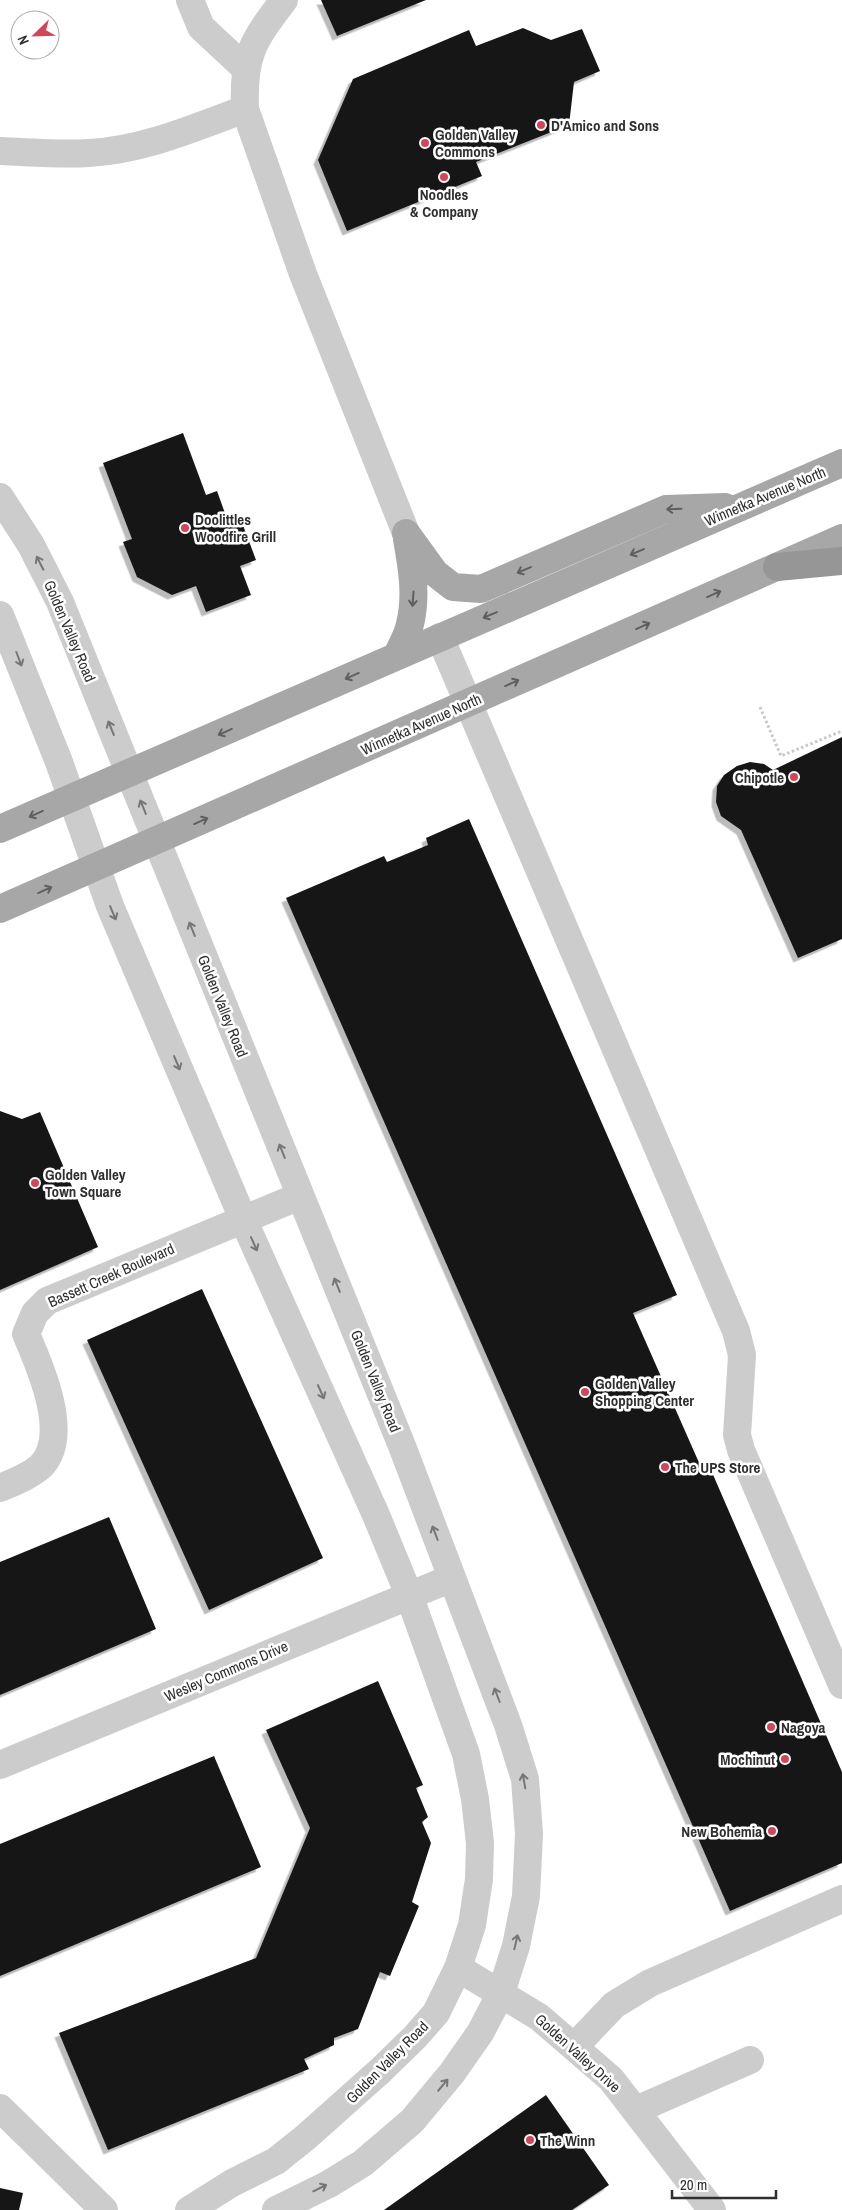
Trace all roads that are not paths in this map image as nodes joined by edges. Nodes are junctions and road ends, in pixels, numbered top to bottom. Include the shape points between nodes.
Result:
1 (190, 0) edge
2 (284, 0) edge
3 (246, 70) junction
4 (244, 110) junction
5 (0, 151) edge
6 (842, 463) edge
7 (0, 497) edge
8 (740, 507) junction
9 (406, 533) junction
10 (842, 538) edge
11 (842, 562) edge
12 (777, 567) junction
13 (0, 614) edge
14 (440, 637) junction
15 (397, 656) junction
16 (468, 703) junction
17 (130, 774) junction
18 (72, 798) junction
19 (0, 830) edge
20 (156, 840) junction
21 (96, 867) junction
22 (0, 909) edge
23 (300, 1196) junction
24 (243, 1219) junction
25 (0, 1488) edge
26 (452, 1578) junction
27 (409, 1595) junction
28 (842, 1686) edge
29 (0, 1764) edge
30 (842, 1899) edge
31 (458, 1968) junction
32 (501, 1993) junction
33 (574, 2047) junction
34 (750, 2060) dead end
35 (0, 2108) edge
36 (636, 2110) junction
37 (104, 2210) edge
38 (189, 2210) edge
39 (276, 2210) edge
40 (712, 2210) edge

1 - 3 street via 201,27
2 - 3 street via 259,33
3 - 4 street
4 - 5 street via 159,140 123,148 89,153
4 - 9 street via 303,274
6 - 8 main road, Winnetka Avenue North
17 -> 7 street, Golden Valley Road via 60,602 31,545
8 -> 9 main road via 666,509 481,589 453,587 435,573
8 -> 14 main road, Winnetka Avenue North
9 -> 15 main road via 413,571 413,595 410,624
10 - 12 main road, Winnetka Avenue North
11 - 12 highway
16 -> 12 main road, Winnetka Avenue North
13 -> 18 street, Golden Valley Road
14 - 15 main road, Winnetka Avenue North
14 - 16 street
15 -> 17 main road, Winnetka Avenue North
20 -> 16 main road, Winnetka Avenue North
16 - 28 street via 736,1331 742,1355 737,1435 741,1450
17 - 18 main road, Winnetka Avenue North
20 -> 17 street, Golden Valley Road
18 -> 19 main road, Winnetka Avenue North
18 - 21 street, Golden Valley Road
20 - 21 main road, Winnetka Avenue North
23 -> 20 street, Golden Valley Road
22 -> 21 main road, Winnetka Avenue North
21 -> 24 street, Golden Valley Road
23 - 24 street, Bassett Creek Boulevard
26 -> 23 street, Golden Valley Road
24 - 25 street, Bassett Creek Boulevard via 47,1301 35,1313 26,1334 50,1400 51,1450 41,1465 23,1478
24 -> 27 street, Golden Valley Road
26 - 27 street, Wesley Commons Drive
32 -> 26 street, Golden Valley Road via 516,1946 526,1896 530,1834 525,1779
27 - 29 street, Wesley Commons Drive
27 - 31 street, Golden Valley Road via 466,1754 475,1799 480,1843 479,1879 472,1926
30 - 33 street via 650,1982 614,2006
31 - 32 street, Golden Valley Drive
31 - 38 street, Golden Valley Road via 436,2013 340,2109 276,2161
32 - 33 street, Golden Valley Drive via 539,2016
39 -> 32 street, Golden Valley Road via 363,2163 412,2121 480,2033
33 - 36 street, Golden Valley Drive via 611,2079
34 - 36 street
35 - 37 street
36 - 40 street, Golden Valley Drive

